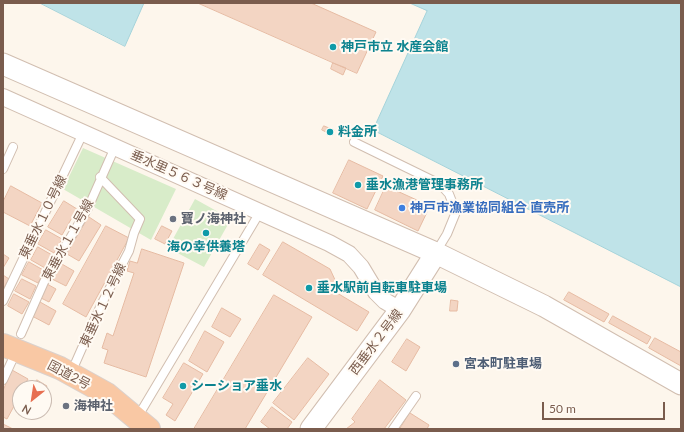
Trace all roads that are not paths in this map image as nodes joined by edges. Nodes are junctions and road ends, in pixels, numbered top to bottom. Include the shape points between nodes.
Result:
1 (3, 64) edge
2 (3, 97) edge
3 (84, 132) junction
4 (354, 142) dead end
5 (13, 147) dead end
6 (115, 147) junction
7 (3, 169) edge
8 (100, 177) junction
9 (260, 212) junction
10 (436, 252) junction
11 (3, 301) edge
12 (400, 310) junction
13 (14, 343) edge
14 (69, 375) junction
15 (3, 380) edge
16 (681, 384) edge
17 (416, 396) dead end
18 (143, 424) edge
19 (311, 429) edge
20 (393, 429) edge

1 - 10 street
2 - 3 street, 垂水里５６３号線
3 - 6 street, 垂水里５６３号線
3 - 11 lane, 東垂水１０号線
4 - 10 lane via 440,184 449,194 456,212
5 - 7 lane
6 - 8 lane, 東垂水１１号線
6 - 9 street, 垂水里５６３号線
8 - 13 lane, 東垂水１１号線 via 88,208 44,282
8 - 14 lane, 東垂水１２号線 via 140,219 129,251
9 - 12 street, 垂水里５６３号線 via 349,254 361,267 376,292
9 - 18 lane
10 - 12 street, 西垂水２号線
10 - 16 street via 544,306
12 - 19 street, 西垂水２号線
13 - 14 highway, 国道2号
13 - 15 lane, 東垂水１１号線
14 - 18 highway, 国道2号 via 108,394
17 - 20 lane

